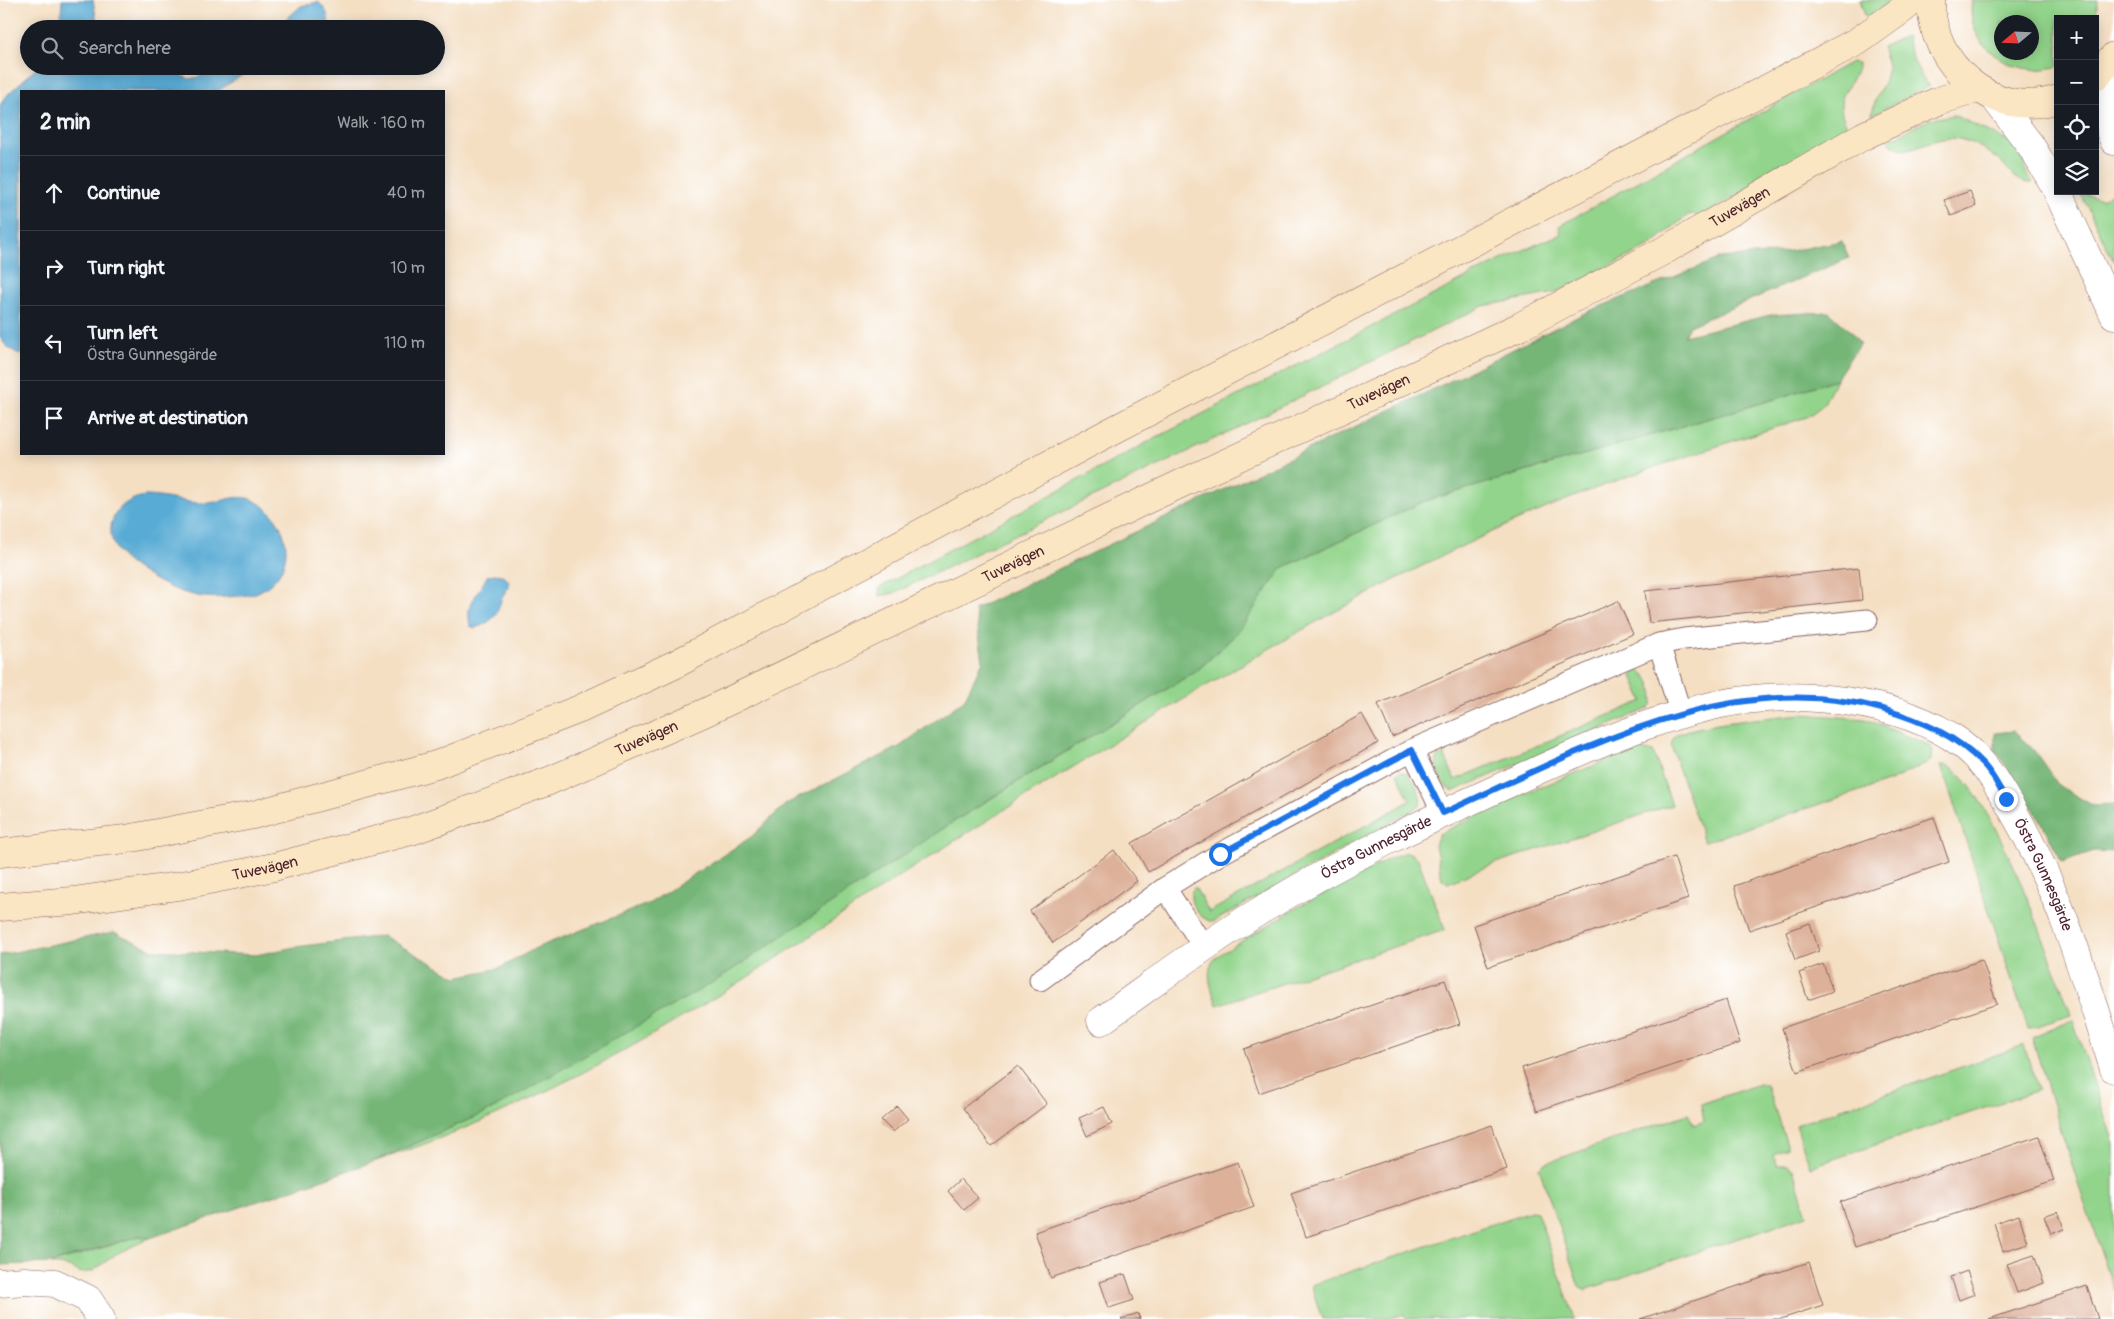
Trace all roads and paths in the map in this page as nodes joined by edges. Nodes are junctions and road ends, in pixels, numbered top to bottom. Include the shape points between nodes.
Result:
1 (1912, 0) edge
2 (1931, 0) edge
3 (2104, 68) edge
4 (1985, 93) junction
5 (2054, 100) edge
6 (2114, 141) edge
7 (2114, 315) edge
8 (1867, 620) dead end
9 (1658, 644) junction
10 (1681, 714) junction
11 (1412, 750) junction
12 (1443, 813) junction
13 (0, 853) edge
14 (1165, 888) junction
15 (0, 907) edge
16 (1204, 947) junction
17 (1040, 980) dead end
18 (1101, 1021) dead end
19 (2114, 1068) edge
20 (0, 1283) edge
21 (101, 1319) edge

1 - 13 main road via 1876,30 1841,50 1106,434 674,666 580,709 436,765 253,815 126,839
2 - 4 main road via 1934,30 1940,48 1950,64
3 - 6 street
4 - 5 main road via 2012,102 2032,104
4 - 7 street via 2031,146 2055,186
4 - 15 main road, Tuvevägen via 1938,101 1863,136 1665,250 1520,327 1130,508 704,713 549,781 412,830 274,867 178,886 73,901
8 - 9 lane
9 - 10 lane
9 - 11 lane
10 - 12 street, Östra Gunnesgärde via 1583,750
10 - 19 street, Östra Gunnesgärde via 1723,704 1819,698 1863,704 1903,715 1963,744 1985,766 2006,799 2049,881 2072,938
11 - 12 lane
11 - 14 lane via 1220,854
12 - 16 street, Östra Gunnesgärde via 1259,911
14 - 16 lane
14 - 17 lane
16 - 18 street, Östra Gunnesgärde
20 - 21 street via 55,1283 88,1299

